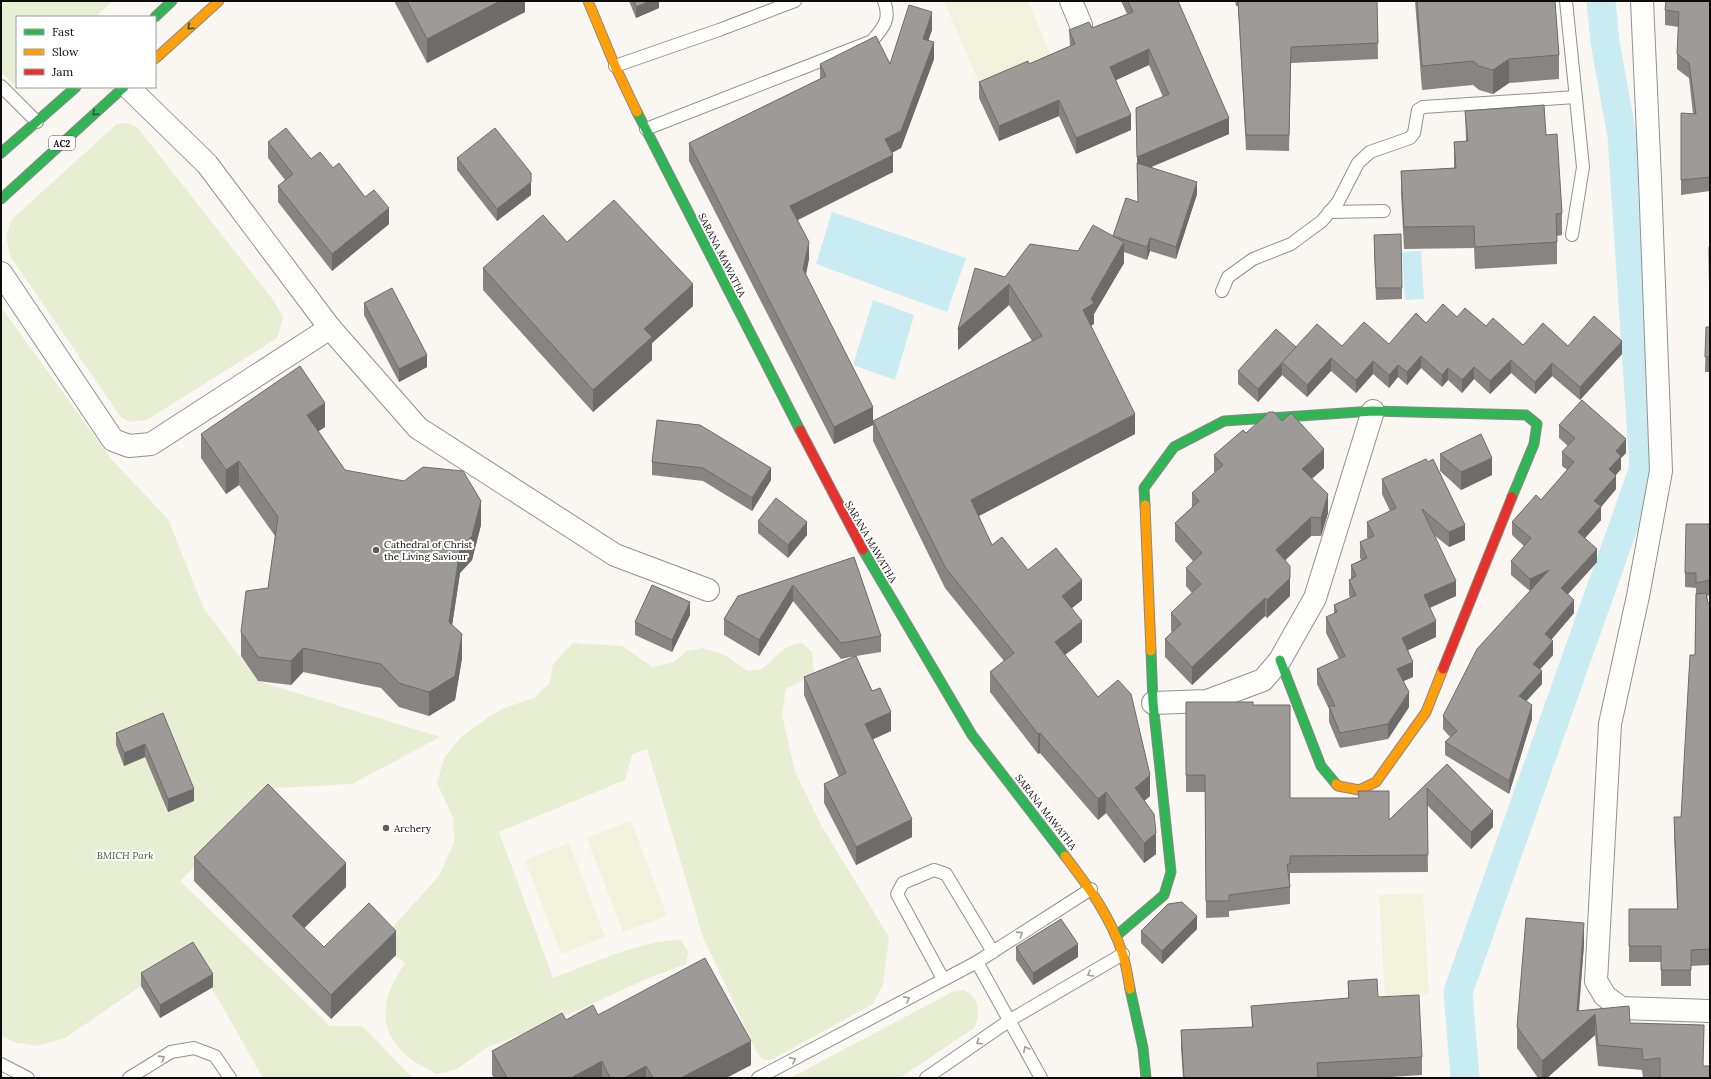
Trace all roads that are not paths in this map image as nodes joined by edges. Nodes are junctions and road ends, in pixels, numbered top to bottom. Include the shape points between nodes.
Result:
1 (172, 1) edge
2 (219, 1) edge
3 (588, 1) edge
4 (795, 1) edge
5 (884, 1) edge
6 (1071, 1) edge
7 (1566, 1) edge
8 (1642, 1) edge
9 (156, 16) edge
10 (1080, 24) edge
11 (156, 58) edge
12 (615, 66) junction
13 (1, 86) edge
14 (75, 88) edge
15 (123, 88) edge
16 (129, 88) edge
17 (1576, 97) junction
18 (37, 122) junction
19 (646, 129) junction
20 (1, 153) edge
21 (1, 199) edge
22 (1384, 211) dead end
23 (1329, 212) junction
24 (1572, 235) dead end
25 (1, 273) edge
26 (1222, 291) dead end
27 (330, 328) junction
28 (1373, 412) junction
29 (708, 590) dead end
30 (1280, 660) junction
31 (1153, 703) junction
32 (1091, 889) junction
33 (1116, 936) junction
34 (993, 952) junction
35 (1123, 954) junction
36 (977, 962) junction
37 (943, 980) junction
38 (1710, 1011) edge
39 (1010, 1020) junction
40 (1, 1064) edge
41 (28, 1078) edge
42 (129, 1078) edge
43 (230, 1078) edge
44 (758, 1078) edge
45 (926, 1078) edge
46 (1041, 1078) edge
47 (1146, 1078) edge

1 - 9 street
2 -> 11 street
3 - 12 street, SARANA MAWATHA
4 - 12 lane
5 - 19 lane via 887,9 885,25 872,41
6 - 10 street
7 - 17 lane
8 - 38 street via 1661,471 1638,596 1610,724 1596,981 1605,996 1621,1008
12 - 19 street, SARANA MAWATHA
13 - 18 lane
14 - 18 street
15 -> 21 street, AC2
16 - 27 street via 207,164
17 - 23 lane via 1423,107 1418,110 1414,133 1410,138 1370,152 1358,163 1338,202
17 - 24 lane via 1583,167
18 - 20 street
19 - 32 street, SARANA MAWATHA via 848,525 972,736
22 - 23 lane
23 - 26 lane via 1322,221 1291,244 1253,259 1228,277
25 - 27 street via 113,440 129,446 151,444
27 - 29 street via 418,428 615,555
28 - 30 street via 1315,598
28 - 30 street via 1526,415 1537,424 1534,444 1426,712 1376,782 1359,790 1338,786 1321,766
28 - 31 street via 1224,421 1174,447 1144,488
30 - 31 street via 1263,680 1207,702
31 - 33 street via 1171,872 1164,895
32 - 33 street, SARANA MAWATHA
34 -> 32 lane
33 - 35 street, SARANA MAWATHA
34 - 36 lane
34 - 37 lane via 946,874 934,870 903,883 897,894
35 -> 39 lane
35 - 47 street, SARANA MAWATHA via 1143,1048
36 - 37 lane
36 - 39 lane
44 -> 37 lane
39 -> 45 lane
46 -> 39 lane
40 - 41 lane
42 -> 43 lane via 171,1052 194,1048 215,1056

